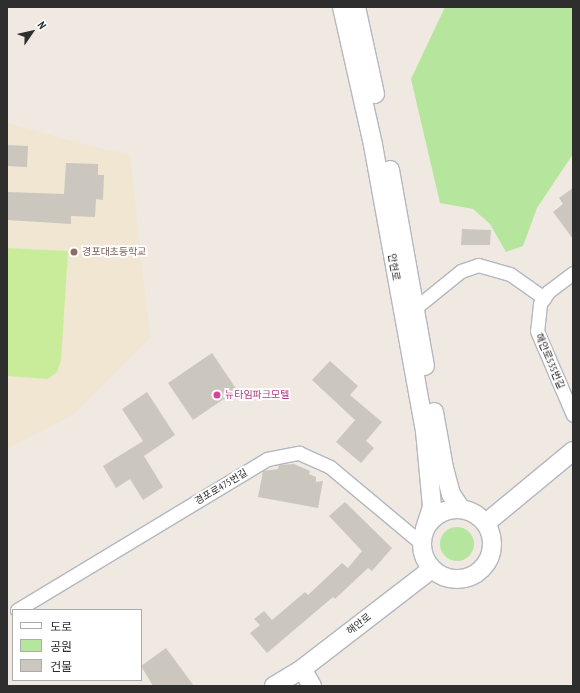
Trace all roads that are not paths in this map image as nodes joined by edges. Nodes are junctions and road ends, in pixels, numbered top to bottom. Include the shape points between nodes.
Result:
1 (342, 7) edge
2 (356, 7) edge
3 (573, 273) edge
4 (544, 298) junction
5 (414, 309) junction
6 (573, 415) edge
7 (573, 451) edge
8 (461, 509) junction
9 (486, 523) junction
10 (423, 536) junction
11 (432, 569) junction
12 (19, 609) edge
13 (302, 670) junction
14 (274, 686) edge
15 (312, 686) edge

1 - 10 street, 안현로 via 373,145 425,432 432,506
2 - 5 street, 안현로 via 387,153
3 - 4 street
4 - 5 street via 510,274 478,265 462,271
4 - 6 street, 해안로535번길 via 540,304 537,331
5 - 8 street, 안현로 via 444,468 451,494
7 - 9 street
8 - 9 street via 479,516
8 - 10 street via 439,513
9 - 11 street via 492,545 484,567 465,578 453,579 441,576
10 - 11 street via 426,561
10 - 12 street, 경포로475번길 via 330,467 300,453 267,460
11 - 13 street, 해안로
13 - 14 street, 해안로
13 - 15 street

